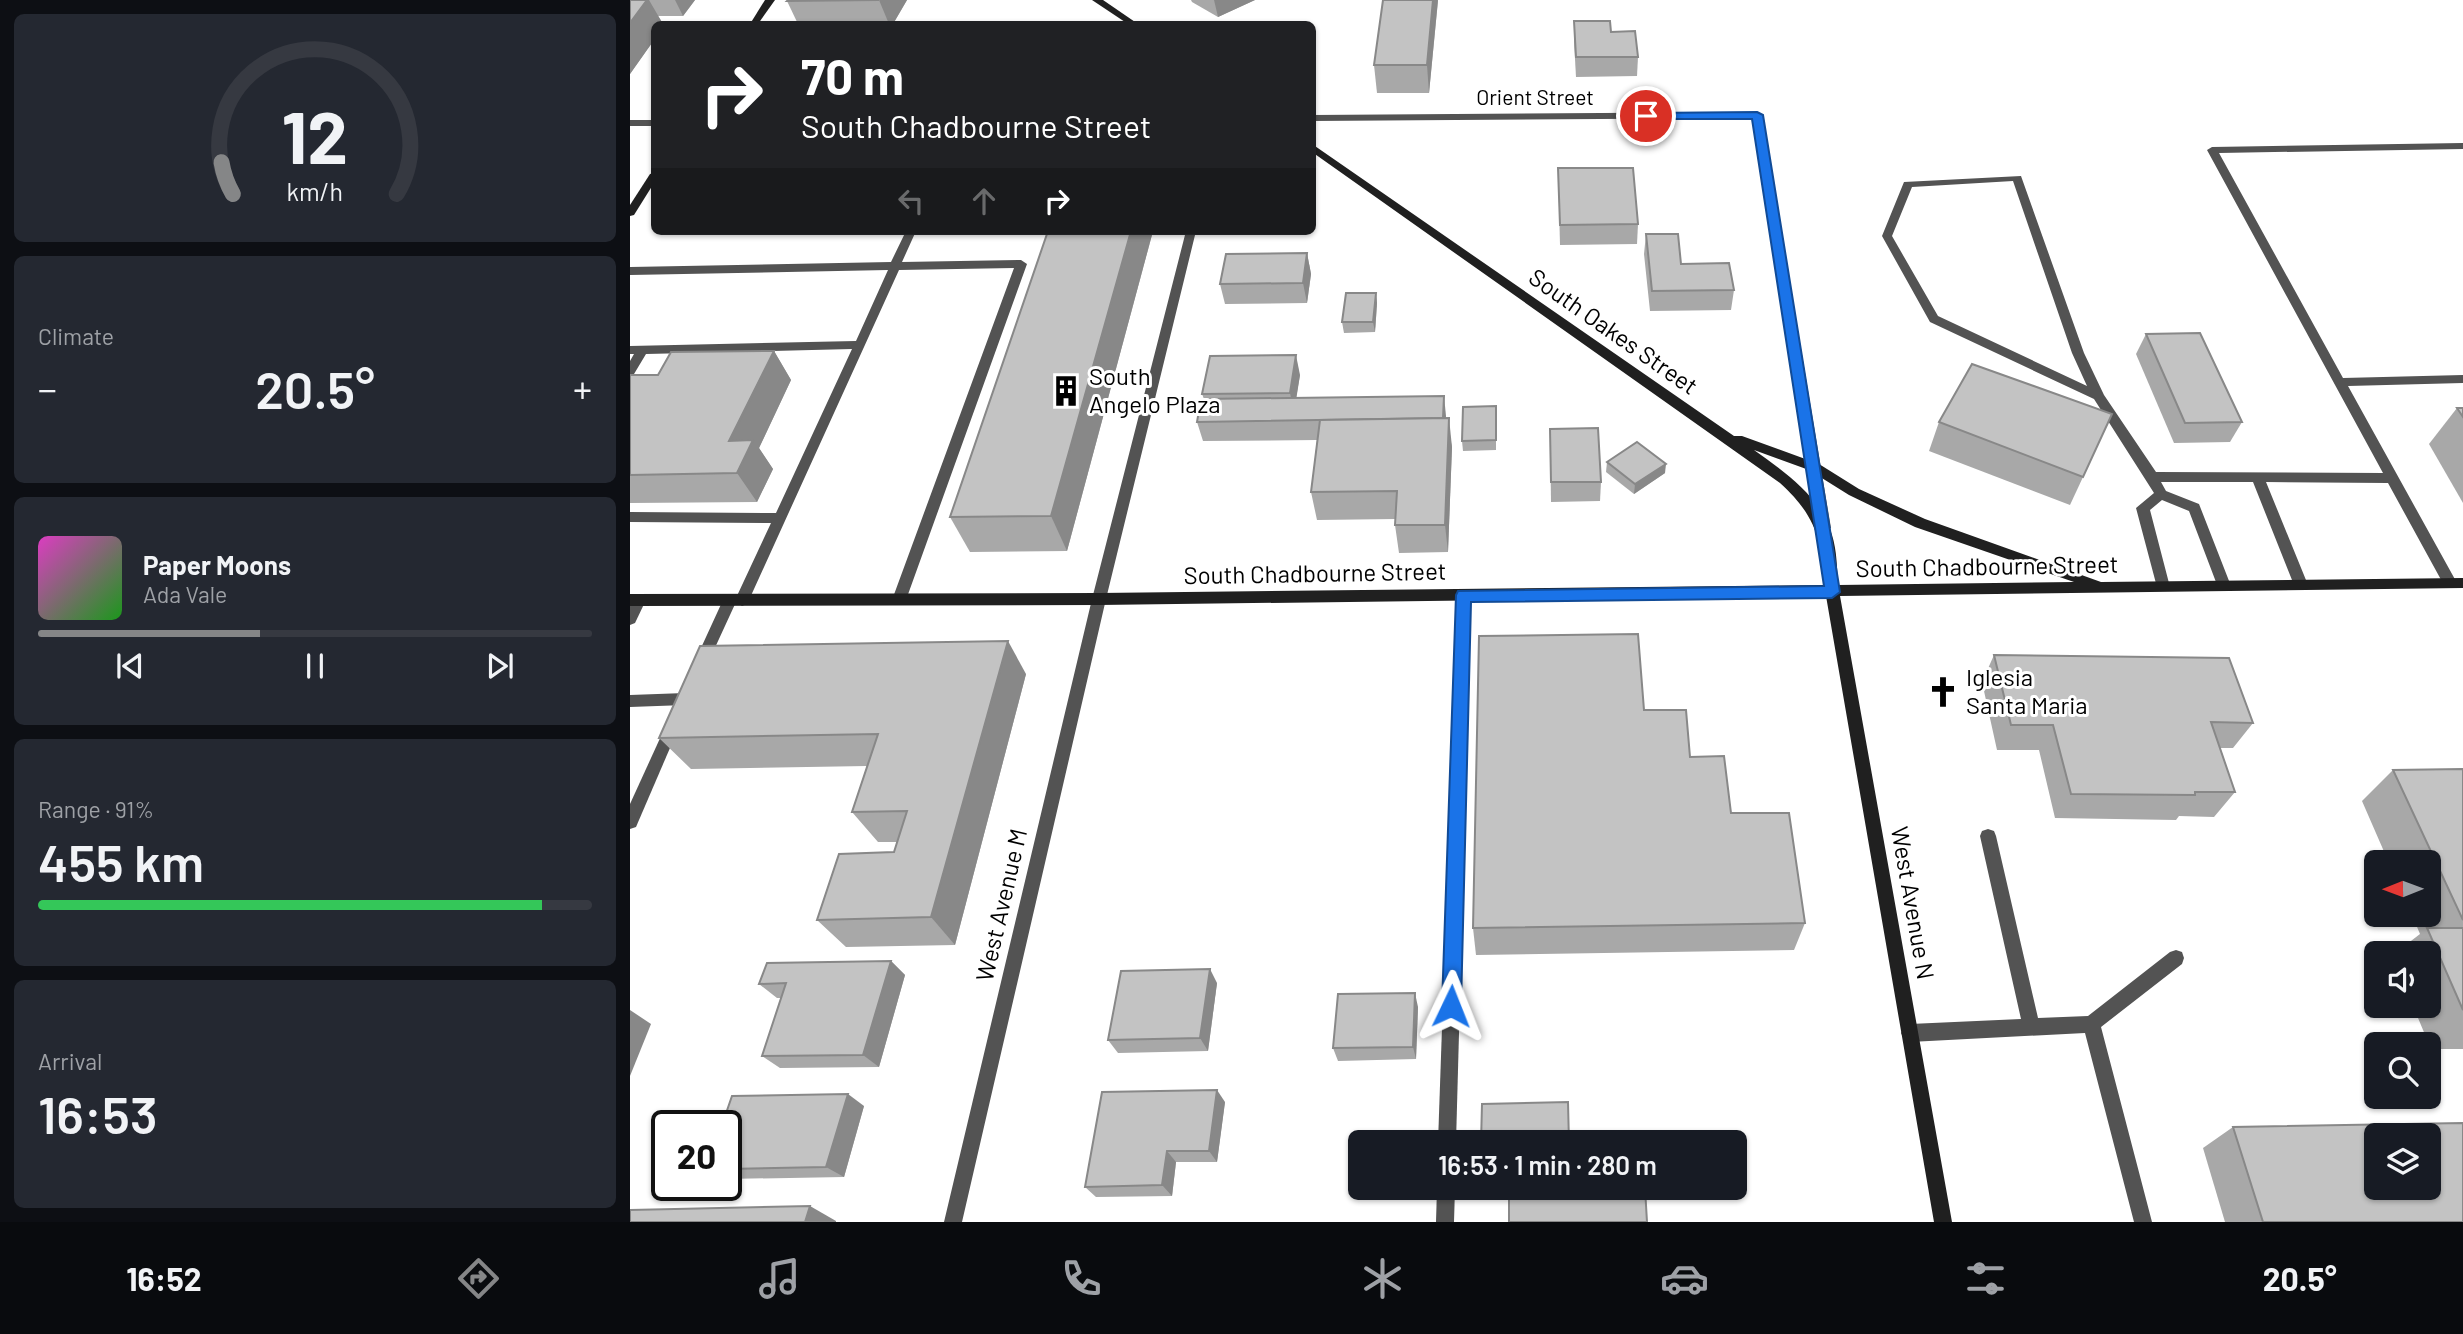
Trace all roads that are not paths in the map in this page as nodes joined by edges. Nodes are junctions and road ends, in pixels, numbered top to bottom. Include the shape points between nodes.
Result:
1 (770, 0) edge
2 (1097, 0) edge
3 (756, 21) edge
4 (1128, 21) edge
5 (1316, 118) edge
6 (630, 123) edge
7 (651, 123) edge
8 (2463, 146) edge
9 (1316, 150) edge
10 (651, 181) edge
11 (630, 213) edge
12 (909, 235) edge
13 (1190, 235) edge
14 (895, 266) junction
15 (630, 271) edge
16 (860, 345) junction
17 (636, 350) edge
18 (630, 371) edge
19 (2463, 379) edge
20 (2339, 382) junction
21 (2098, 396) junction
22 (1720, 432) junction
23 (1814, 467) junction
24 (2152, 477) junction
25 (2258, 478) junction
26 (2392, 478) junction
27 (2161, 495) junction
28 (630, 517) edge
29 (778, 518) junction
30 (1824, 530) junction
31 (2456, 583) edge
32 (2301, 585) junction
33 (2224, 586) junction
34 (2163, 587) junction
35 (2106, 588) junction
36 (1832, 592) junction
37 (1464, 595) junction
38 (1099, 599) junction
39 (635, 600) edge
40 (736, 600) junction
41 (899, 600) junction
42 (630, 619) edge
43 (690, 687) junction
44 (630, 701) edge
45 (630, 822) edge
46 (1988, 836) dead end
47 (2176, 958) dead end
48 (2091, 1024) junction
49 (2031, 1027) junction
50 (1910, 1033) junction
51 (1447, 1130) edge
52 (1446, 1200) edge
53 (953, 1222) edge
54 (1445, 1222) edge
55 (1943, 1222) edge
56 (2143, 1222) edge

1 - 3 main road
2 - 4 main road
5 - 23 street, Orient Street via 1757,115
6 - 7 street
8 - 20 street via 2212,149
9 - 22 main road, South Oakes Street
10 - 11 main road
12 - 14 street
13 - 38 street, West Avenue M
14 - 15 street
14 - 16 street
14 - 41 street via 1021,264
16 - 17 street
16 - 29 street
17 - 18 street
19 - 20 street
20 - 26 street
21 - 21 street via 2078,353 2017,178 1908,184 1888,236 1934,319
21 - 24 street
22 - 23 main road
22 - 30 main road, South Oakes Street via 1810,502
23 - 30 street
23 - 35 main road via 1920,523
24 - 25 street
24 - 27 street
25 - 26 street
25 - 32 street
26 - 31 street
27 - 33 street via 2194,508
27 - 34 street via 2143,508
28 - 29 street
29 - 40 street
30 - 36 main road, South Oakes Street
31 - 32 main road, South Chadbourne Street
32 - 33 main road, South Chadbourne Street
33 - 34 main road, South Chadbourne Street
34 - 35 main road, South Chadbourne Street
35 - 36 main road, South Chadbourne Street
36 - 37 main road, South Chadbourne Street
36 - 50 main road, West Avenue N
37 - 38 main road, South Chadbourne Street
37 - 51 street
38 - 41 main road, South Chadbourne Street
38 - 53 street, West Avenue M
39 - 40 main road, South Chadbourne Street
39 - 42 street
40 - 41 main road, South Chadbourne Street
40 - 43 street
43 - 44 street
43 - 45 street
46 - 49 street
47 - 48 street
48 - 49 street
48 - 56 street
49 - 50 street
50 - 55 main road, West Avenue N
52 - 54 street

